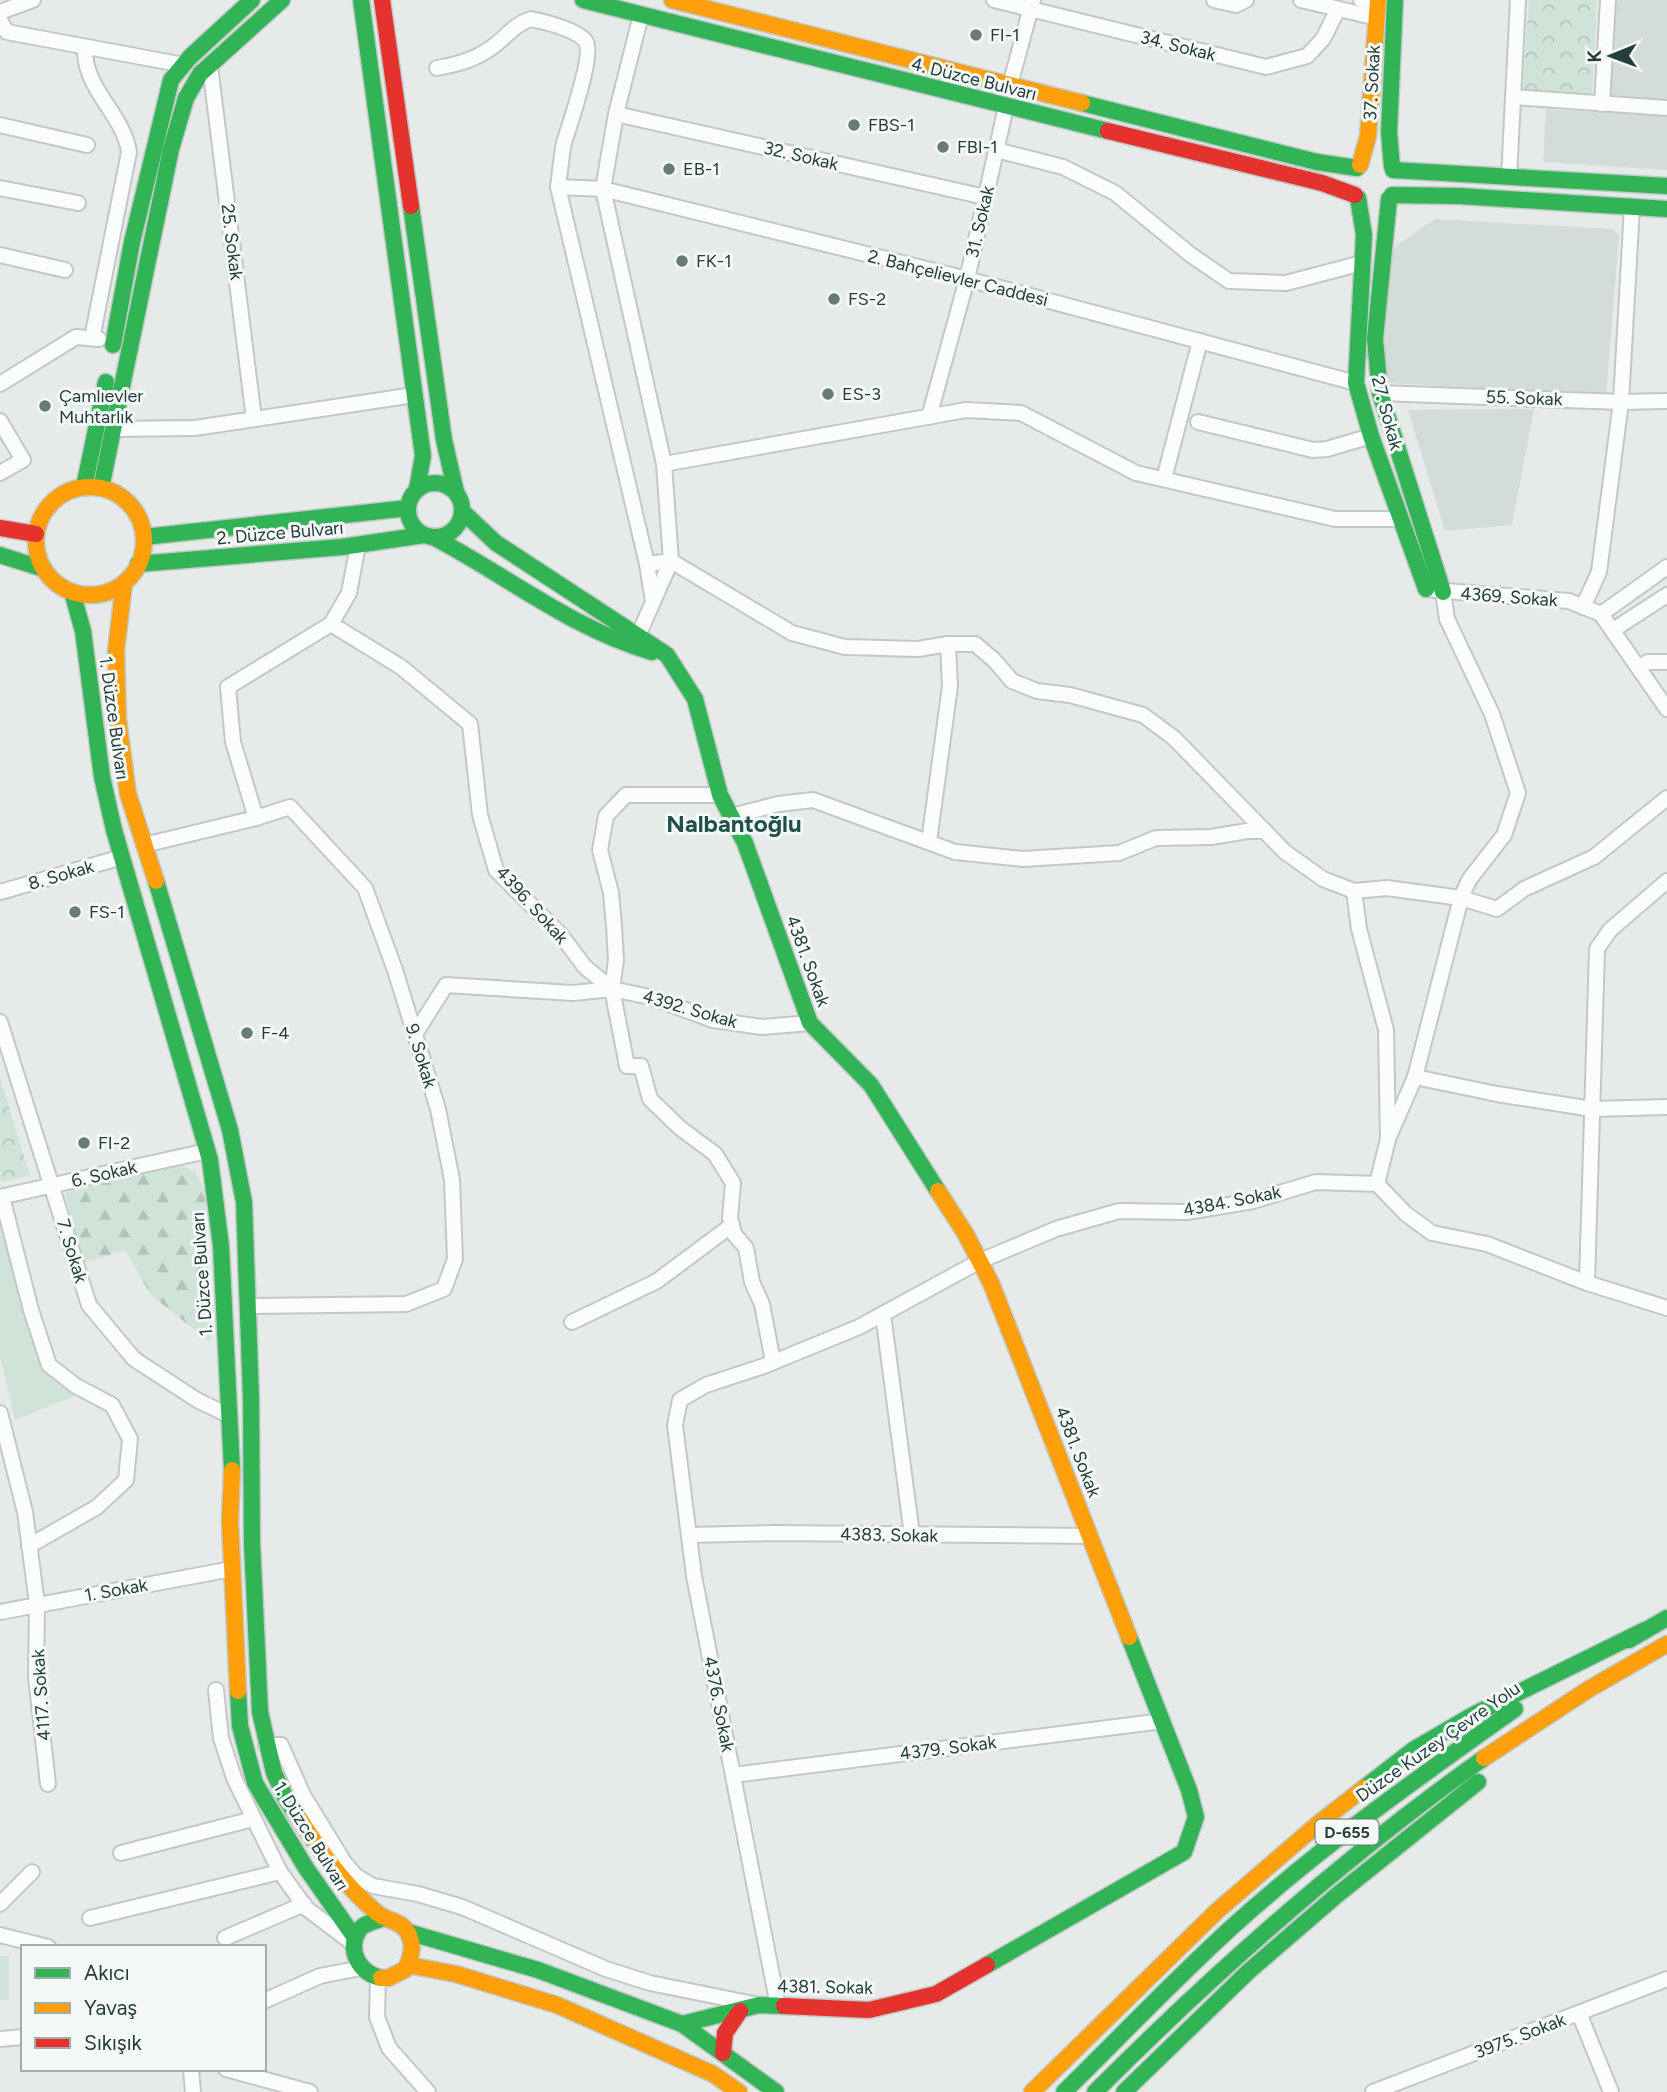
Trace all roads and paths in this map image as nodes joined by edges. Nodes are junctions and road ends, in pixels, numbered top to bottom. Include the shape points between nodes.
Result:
1 (33, 0) edge
2 (252, 0) edge
3 (282, 0) edge
4 (361, 0) edge
5 (382, 0) edge
6 (583, 0) edge
7 (672, 0) edge
8 (994, 0) edge
9 (1214, 0) edge
10 (1246, 0) edge
11 (1301, 0) edge
12 (1395, 0) edge
13 (1518, 0) edge
14 (1608, 0) edge
15 (1031, 5) edge
16 (1374, 6) edge
17 (1338, 9) junction
18 (0, 12) edge
19 (641, 15) junction
20 (3, 29) edge
21 (85, 47) junction
22 (184, 65) junction
23 (210, 65) junction
24 (437, 68) dead end
25 (1010, 85) junction
26 (1372, 88) junction
27 (1391, 89) junction
28 (1513, 97) junction
29 (1602, 104) junction
30 (1006, 107) junction
31 (1667, 108) edge
32 (616, 114) junction
33 (0, 125) edge
34 (87, 145) dead end
35 (996, 150) junction
36 (1358, 166) junction
37 (1392, 169) junction
38 (1509, 177) junction
39 (1667, 186) edge
40 (558, 187) junction
41 (0, 188) edge
42 (603, 189) junction
43 (1357, 196) junction
44 (1390, 197) junction
45 (985, 198) junction
46 (78, 203) dead end
47 (1632, 207) junction
48 (1667, 209) edge
49 (0, 255) edge
50 (1362, 262) junction
51 (65, 270) dead end
52 (967, 279) junction
53 (92, 338) junction
54 (114, 341) junction
55 (1200, 341) junction
56 (1356, 383) junction
57 (0, 384) edge
58 (1380, 393) junction
59 (414, 395) junction
60 (1667, 401) edge
61 (1621, 402) junction
62 (929, 417) junction
63 (254, 419) junction
64 (0, 421) edge
65 (1198, 422) dead end
66 (113, 429) junction
67 (1371, 436) junction
68 (664, 464) junction
69 (0, 473) edge
70 (1164, 479) junction
71 (84, 487) junction
72 (101, 488) junction
73 (417, 489) junction
74 (456, 492) junction
75 (408, 508) junction
76 (463, 512) junction
77 (1401, 519) junction
78 (0, 528) edge
79 (36, 534) junction
80 (429, 536) junction
81 (144, 537) junction
82 (358, 545) junction
83 (0, 555) edge
84 (671, 561) junction
85 (138, 564) junction
86 (647, 564) junction
87 (1667, 567) edge
88 (44, 569) junction
89 (124, 583) junction
90 (1426, 589) junction
91 (72, 592) junction
92 (1443, 592) junction
93 (1667, 595) edge
94 (653, 601) junction
95 (1583, 607) junction
96 (1601, 614) junction
97 (1447, 619) junction
98 (331, 624) junction
99 (1613, 631) junction
100 (631, 640) junction
101 (948, 644) junction
102 (1667, 662) edge
103 (1638, 667) junction
104 (1667, 709) edge
105 (720, 795) junction
106 (1667, 798) edge
107 (732, 816) junction
108 (256, 818) junction
109 (1265, 831) junction
110 (929, 842) junction
111 (144, 845) junction
112 (122, 857) junction
113 (1667, 881) edge
114 (1354, 891) junction
115 (0, 892) edge
116 (1461, 898) junction
117 (612, 989) junction
118 (0, 1022) edge
119 (810, 1023) junction
120 (415, 1034) junction
121 (1415, 1077) junction
122 (1667, 1107) edge
123 (1592, 1109) junction
124 (1388, 1139) junction
125 (207, 1151) junction
126 (1377, 1184) junction
127 (52, 1185) junction
128 (1, 1197) edge
129 (732, 1225) junction
130 (979, 1261) junction
131 (1587, 1283) junction
132 (248, 1306) junction
133 (1667, 1308) edge
134 (883, 1314) junction
135 (572, 1322) dead end
136 (773, 1362) junction
137 (680, 1400) joint
138 (0, 1413) edge
139 (230, 1416) junction
140 (689, 1535) junction
141 (912, 1535) junction
142 (1090, 1536) junction
143 (29, 1546) junction
144 (232, 1569) junction
145 (37, 1604) junction
146 (0, 1612) edge
147 (1667, 1618) edge
148 (1644, 1630) junction
149 (1667, 1644) edge
150 (1649, 1654) junction
151 (216, 1690) dead end
152 (1163, 1721) junction
153 (265, 1745) junction
154 (733, 1775) junction
155 (48, 1784) dead end
156 (253, 1819) junction
157 (121, 1853) dead end
158 (280, 1871) junction
159 (32, 1872) dead end
160 (0, 1904) edge
161 (304, 1904) junction
162 (90, 1918) dead end
163 (384, 1918) junction
164 (408, 1931) junction
165 (0, 1935) edge
166 (225, 1938) dead end
167 (354, 1942) junction
168 (40, 1945) edge
169 (408, 1965) junction
170 (361, 1968) junction
171 (378, 1978) junction
172 (1667, 1979) edge
173 (266, 2000) edge
174 (758, 2005) junction
175 (778, 2006) junction
176 (740, 2011) junction
177 (1579, 2013) junction
178 (682, 2024) junction
179 (21, 2037) edge
180 (0, 2039) edge
181 (723, 2053) junction
182 (191, 2071) edge
183 (233, 2071) edge
184 (193, 2092) edge
185 (310, 2092) edge
186 (428, 2092) edge
187 (739, 2092) edge
188 (776, 2092) edge
189 (1032, 2092) edge
190 (1064, 2092) edge
191 (1095, 2092) edge
192 (1124, 2092) edge
193 (1374, 2092) edge
194 (1611, 2092) edge

1 - 18 street
2 - 22 main road
3 - 23 main road
4 - 59 main road
5 - 74 main road via 444,440
6 - 19 main road, 4. Düzce Bulvarı
7 - 25 main road, 4. Düzce Bulvarı
8 - 15 street, 34. Sokak
9 - 10 street via 1236,5
11 - 17 street
12 - 27 main road, 37. Sokak
13 - 28 street
14 - 29 street
15 - 17 street, 34. Sokak via 1266,68 1307,56
15 - 25 street
16 - 17 street
16 - 26 main road
19 - 30 main road, 4. Düzce Bulvarı
19 - 32 street
20 - 21 street
21 - 22 street
21 - 53 street via 89,77 123,131 130,152
22 - 54 main road via 171,80
23 - 63 street, 25. Sokak
23 - 66 main road via 186,97 171,149
24 - 40 street via 481,55 512,28 531,19 585,40 588,54
25 - 36 main road, 4. Düzce Bulvarı via 1317,162
26 - 27 main road
26 - 36 main road via 1368,136
27 - 37 main road, 37. Sokak
28 - 29 street
28 - 38 street
29 - 31 street
30 - 35 street, 31. Sokak
30 - 43 main road, 4. Düzce Bulvarı via 1322,183
32 - 42 street
32 - 45 street, 32. Sokak
33 - 34 street
35 - 45 street, 31. Sokak
35 - 50 street via 1063,166 1115,193 1229,281 1286,283
36 - 37 main road via 1373,159
36 - 43 main road via 1352,181
37 - 38 main road
37 - 44 main road via 1397,180
38 - 39 main road
40 - 42 street, 2. Bahçelievler Caddesi
40 - 86 street
41 - 46 street
42 - 52 street, 2. Bahçelievler Caddesi
42 - 68 street
43 - 44 main road via 1370,204
43 - 50 main road, 27. Sokak via 1364,234
44 - 47 main road via 1460,196
44 - 58 main road via 1375,339
45 - 52 street, 31. Sokak
47 - 48 main road
47 - 61 street
49 - 51 street
50 - 56 main road, 27. Sokak
52 - 55 street, 2. Bahçelievler Caddesi
52 - 62 street, 31. Sokak
53 - 54 street
53 - 57 street via 76,337
54 - 71 main road
55 - 56 street, 2. Bahçelievler Caddesi
55 - 70 street
56 - 67 main road, 27. Sokak
58 - 61 street, 55. Sokak
58 - 92 main road
59 - 63 street
59 - 73 main road via 422,456
60 - 61 street, 55. Sokak
61 - 95 street via 1599,572
62 - 68 street
62 - 70 street via 967,410 1021,413 1136,473
63 - 66 street via 195,428
64 - 69 street via 23,460
65 - 67 street via 1313,450
66 - 72 main road
67 - 77 main road, 27. Sokak
68 - 84 street
70 - 77 street via 1335,519
71 - 72 main road
71 - 79 main road via 52,502 41,516
72 - 81 main road via 130,505
73 - 74 main road via 433,482
73 - 75 main road
74 - 76 main road
75 - 80 main road via 412,524
75 - 81 main road, 2. Düzce Bulvarı
76 - 80 main road via 456,528 441,537
76 - 100 main road via 496,543
77 - 90 main road, 27. Sokak
78 - 79 main road
79 - 88 main road
80 - 82 main road, 2. Düzce Bulvarı
80 - 100 main road via 584,628
81 - 85 main road
82 - 85 main road, 2. Düzce Bulvarı
82 - 98 street via 349,593
83 - 88 main road
84 - 86 street
84 - 94 street
84 - 101 street via 792,633 845,647 918,649
85 - 89 main road
86 - 94 street
87 - 96 street
88 - 91 main road
89 - 91 main road via 108,592
89 - 111 main road, 1. Düzce Bulvarı via 116,651 118,720 128,794
90 - 92 street, 4369. Sokak
90 - 97 street
91 - 112 main road, 1. Düzce Bulvarı via 83,631 102,777
92 - 95 street, 4369. Sokak via 1570,601
92 - 97 street
93 - 99 street
94 - 100 street
95 - 96 street, 4369. Sokak
96 - 99 street
97 - 116 street via 1492,714 1518,793 1504,835 1469,880
98 - 108 street via 228,687 233,742
98 - 117 street, 4396. Sokak via 401,667 470,724 480,816 496,870 560,934 585,967
99 - 103 street
100 - 105 main road, 4381. Sokak via 667,655 695,699
101 - 109 street via 975,644 1012,681 1038,691 1143,715 1174,738
101 - 110 street via 950,686
102 - 103 street
103 - 104 street
105 - 107 main road, 4381. Sokak
105 - 117 street via 626,795 606,816 600,849 611,893 617,960
106 - 116 street via 1594,857 1524,889 1497,909
107 - 110 street via 813,800
107 - 119 main road, 4381. Sokak
108 - 111 street, 9. Sokak
108 - 120 street, 9. Sokak via 290,807 365,888
109 - 110 street via 1156,838 1119,853 1023,859 955,852
109 - 114 street via 1323,879
111 - 132 main road, 1. Düzce Bulvarı via 230,1130 244,1202
112 - 115 street, 8. Sokak
112 - 125 main road, 1. Düzce Bulvarı
113 - 123 street via 1610,930 1597,949
114 - 116 street via 1387,888
114 - 124 street via 1359,929 1386,1030
116 - 121 street
117 - 119 street, 4392. Sokak via 650,996 713,1020 762,1027
117 - 120 street via 573,993 446,985
117 - 129 street via 627,1066 641,1066 650,1099 715,1154 733,1183
118 - 127 street, 7. Sokak
119 - 130 main road, 4381. Sokak via 871,1084
120 - 132 street, 9. Sokak via 438,1109 452,1180 455,1259 444,1289 406,1304
121 - 123 street
121 - 124 street
122 - 123 street
123 - 131 street
124 - 126 street
125 - 127 street, 6. Sokak
125 - 139 main road, 1. Düzce Bulvarı via 221,1246
126 - 130 street, 4384. Sokak via 1316,1182 1252,1201 1187,1212 1119,1211 1056,1229
126 - 131 street via 1432,1233 1487,1244
127 - 128 street, 6. Sokak
127 - 139 street, 7. Sokak via 89,1305 134,1359
128 - 143 street via 49,1366 112,1405 130,1439 126,1480 97,1507
129 - 135 street via 657,1281
129 - 136 street via 747,1248
130 - 134 street, 4384. Sokak
130 - 142 main road, 4381. Sokak
131 - 133 street
132 - 153 main road, 1. Düzce Bulvarı via 252,1543
134 - 136 street, 4384. Sokak
134 - 141 street
136 - 137 street, 4384. Sokak via 706,1385
137 - 140 street, 4376. Sokak via 675,1425
138 - 143 street, 4117. Sokak
139 - 144 main road, 1. Düzce Bulvarı
140 - 141 street, 4383. Sokak
140 - 154 street, 4376. Sokak
141 - 142 street, 4383. Sokak
142 - 152 main road, 4381. Sokak
143 - 145 street, 4117. Sokak
144 - 145 street, 1. Sokak
144 - 167 main road, 1. Düzce Bulvarı via 240,1726 255,1783
145 - 146 street, 1. Sokak
145 - 155 street, 4117. Sokak via 36,1677
147 - 148 main road, Düzce Kuzey Çevre Yolu / D-655
148 - 189 main road via 1483,1709 1413,1750 1217,1911
148 - 190 main road, Düzce Kuzey Çevre Yolu / D-655 via 1506,1714 1386,1801 1231,1928
149 - 150 main road, D-655
150 - 191 main road, D-655 via 1530,1726 1401,1818 1259,1936 1163,2022
150 - 192 main road via 1517,1749 1337,1895 1249,1971
151 - 156 street via 221,1738
152 - 154 street, 4379. Sokak
152 - 175 main road, 4381. Sokak via 1196,1817 1184,1852 936,1994 869,2010
153 - 163 main road, 1. Düzce Bulvarı via 303,1828 326,1860
153 - 174 street via 281,1745 303,1795 344,1862 373,1886 462,1907 606,1969 650,1983
154 - 175 street, 4376. Sokak
156 - 157 street
156 - 158 street
158 - 161 street
158 - 162 street
159 - 160 street
161 - 166 street
161 - 167 street
163 - 164 main road
163 - 167 main road via 366,1924
164 - 169 main road via 414,1950
164 - 178 main road via 538,1970
165 - 168 street
167 - 170 main road
169 - 171 main road via 398,1975
169 - 187 main road via 456,1974 557,2005 713,2074
170 - 171 main road
170 - 173 street via 320,1976
171 - 186 street via 377,2017 389,2048
172 - 177 street, 3975. Sokak
174 - 175 main road, 4381. Sokak
174 - 176 main road, 4381. Sokak
176 - 178 main road, 4381. Sokak
176 - 181 main road via 725,2033
177 - 193 street, 3975. Sokak
177 - 194 street
178 - 181 main road
179 - 180 street
181 - 188 main road
182 - 184 street
183 - 185 street

